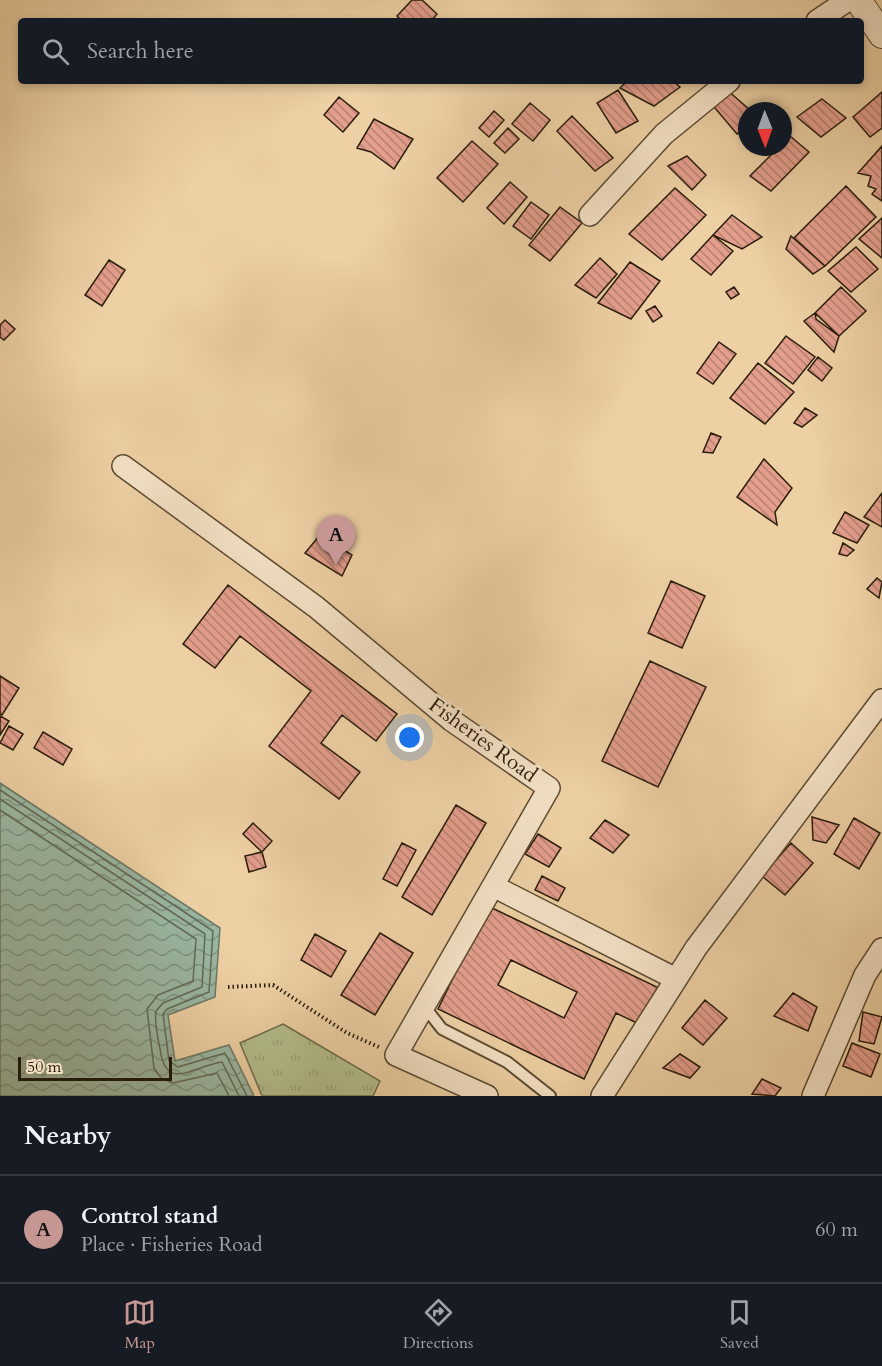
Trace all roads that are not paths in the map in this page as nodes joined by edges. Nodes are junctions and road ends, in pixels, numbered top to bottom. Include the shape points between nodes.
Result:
1 (848, 0) edge
2 (858, 0) edge
3 (821, 18) edge
4 (882, 35) edge
5 (725, 84) edge
6 (590, 215) dead end
7 (123, 466) dead end
8 (882, 700) edge
9 (493, 885) junction
10 (882, 949) edge
11 (873, 976) edge
12 (676, 979) junction
13 (424, 1006) junction
14 (487, 1096) edge
15 (550, 1096) edge
16 (602, 1096) edge
17 (813, 1096) edge

1 - 3 street
2 - 4 street
5 - 6 street via 664,134
7 - 9 street, Fisheries Road via 316,607 451,720 549,788
8 - 12 street
9 - 12 street
9 - 13 street, Fisheries Road
10 - 11 street
11 - 17 street
12 - 16 street
13 - 14 street, Fisheries Road via 396,1055
13 - 15 lane via 442,1029 507,1062

